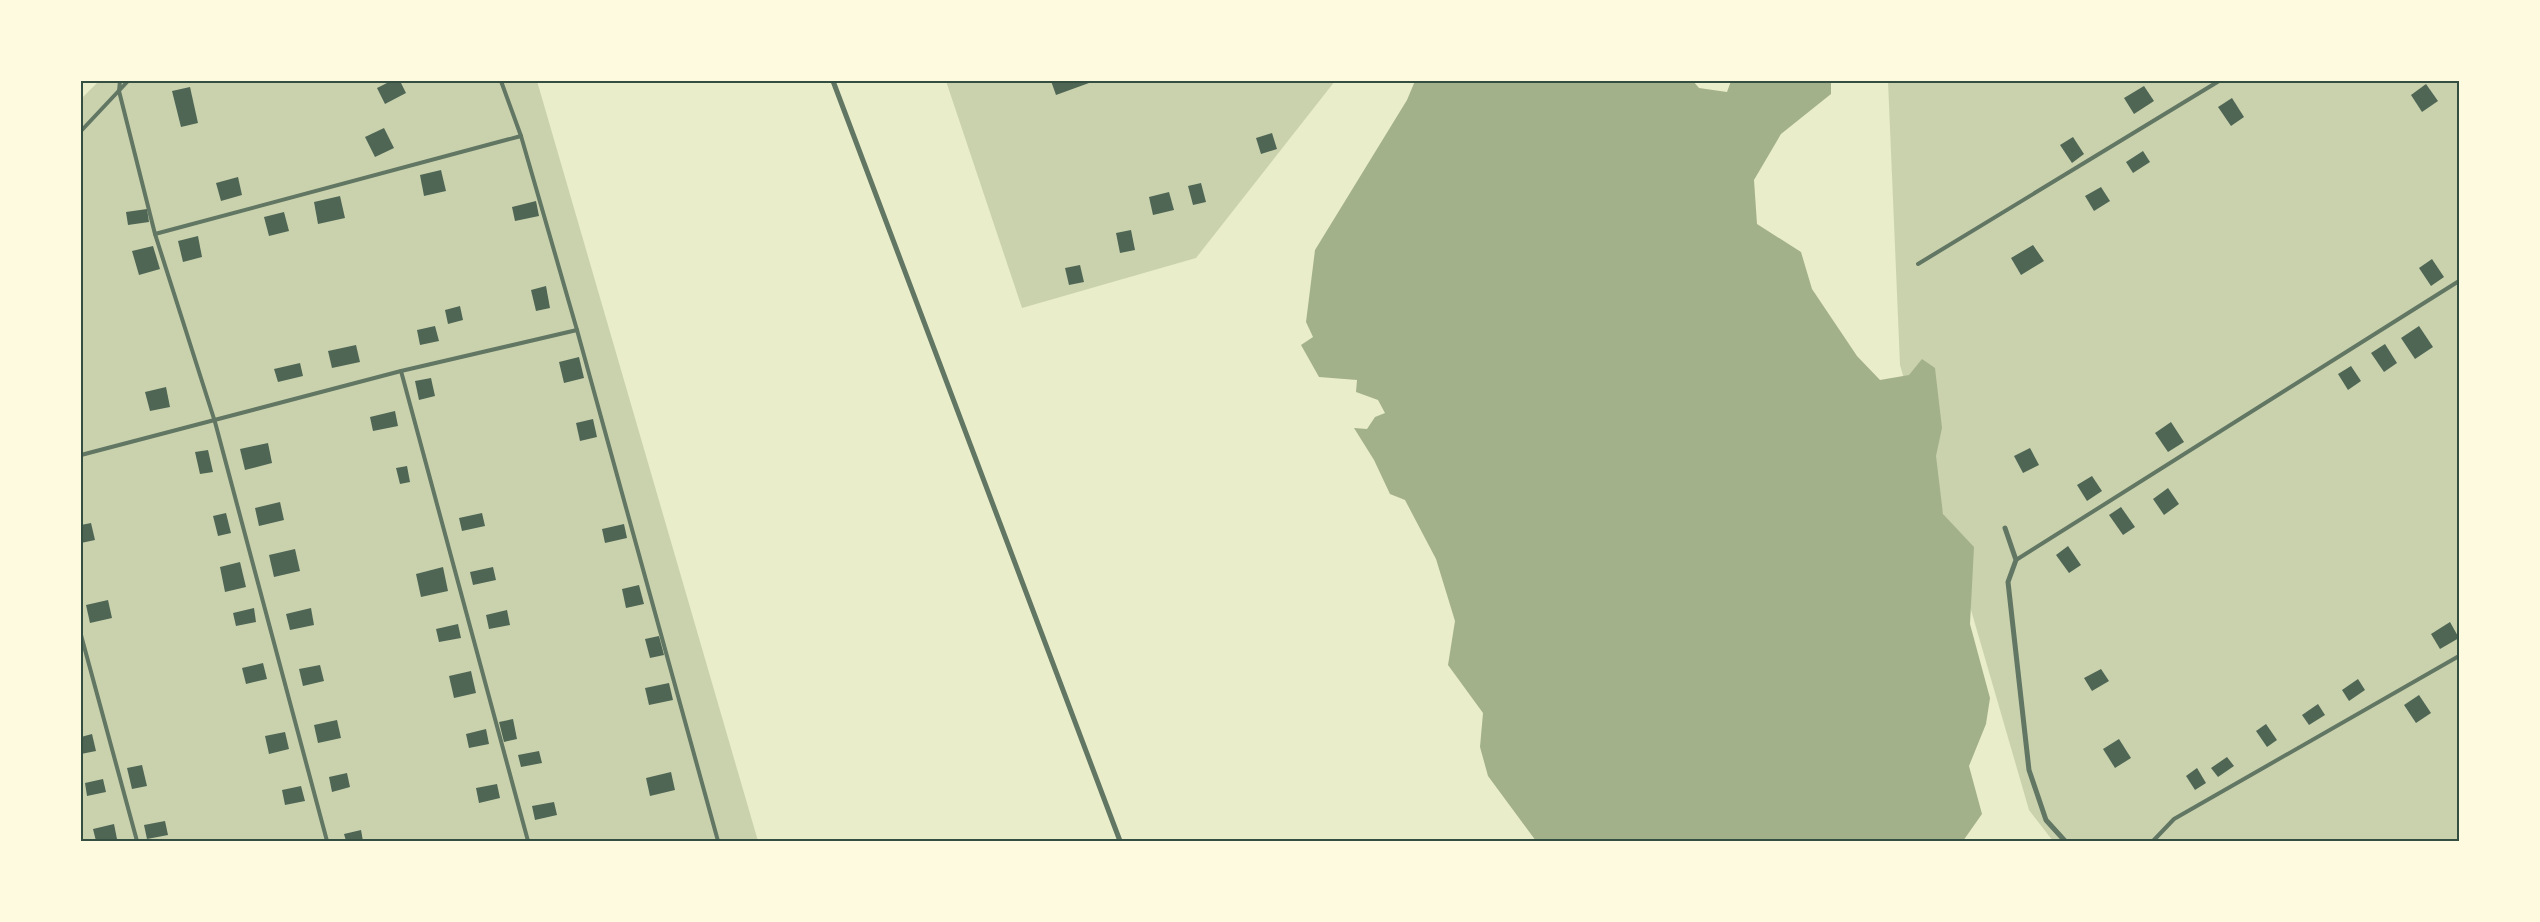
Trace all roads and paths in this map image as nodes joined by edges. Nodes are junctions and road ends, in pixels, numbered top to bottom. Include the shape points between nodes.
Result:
1 (120, 81) edge
2 (128, 81) edge
3 (500, 81) edge
4 (833, 81) edge
5 (2219, 81) edge
6 (119, 91) junction
7 (81, 131) edge
8 (521, 136) junction
9 (155, 234) junction
10 (1918, 264) dead end
11 (2459, 281) edge
12 (577, 330) junction
13 (401, 371) junction
14 (215, 422) junction
15 (81, 455) edge
16 (2005, 528) dead end
17 (2016, 560) junction
18 (81, 635) edge
19 (2459, 656) edge
20 (136, 841) edge
21 (327, 841) edge
22 (528, 841) edge
23 (718, 841) edge
24 (1120, 841) edge
25 (2066, 841) edge
26 (2153, 841) edge

1 - 6 lane
2 - 6 lane
3 - 8 lane
4 - 24 street
5 - 10 lane
6 - 7 lane
6 - 9 lane
8 - 9 lane
8 - 12 lane
9 - 14 lane
11 - 17 lane
12 - 13 lane
12 - 23 lane
13 - 14 lane
13 - 22 lane
14 - 15 lane
14 - 21 lane
16 - 17 street
17 - 25 street via 2008,582 2029,770 2046,820
18 - 20 lane
19 - 26 lane via 2174,820

